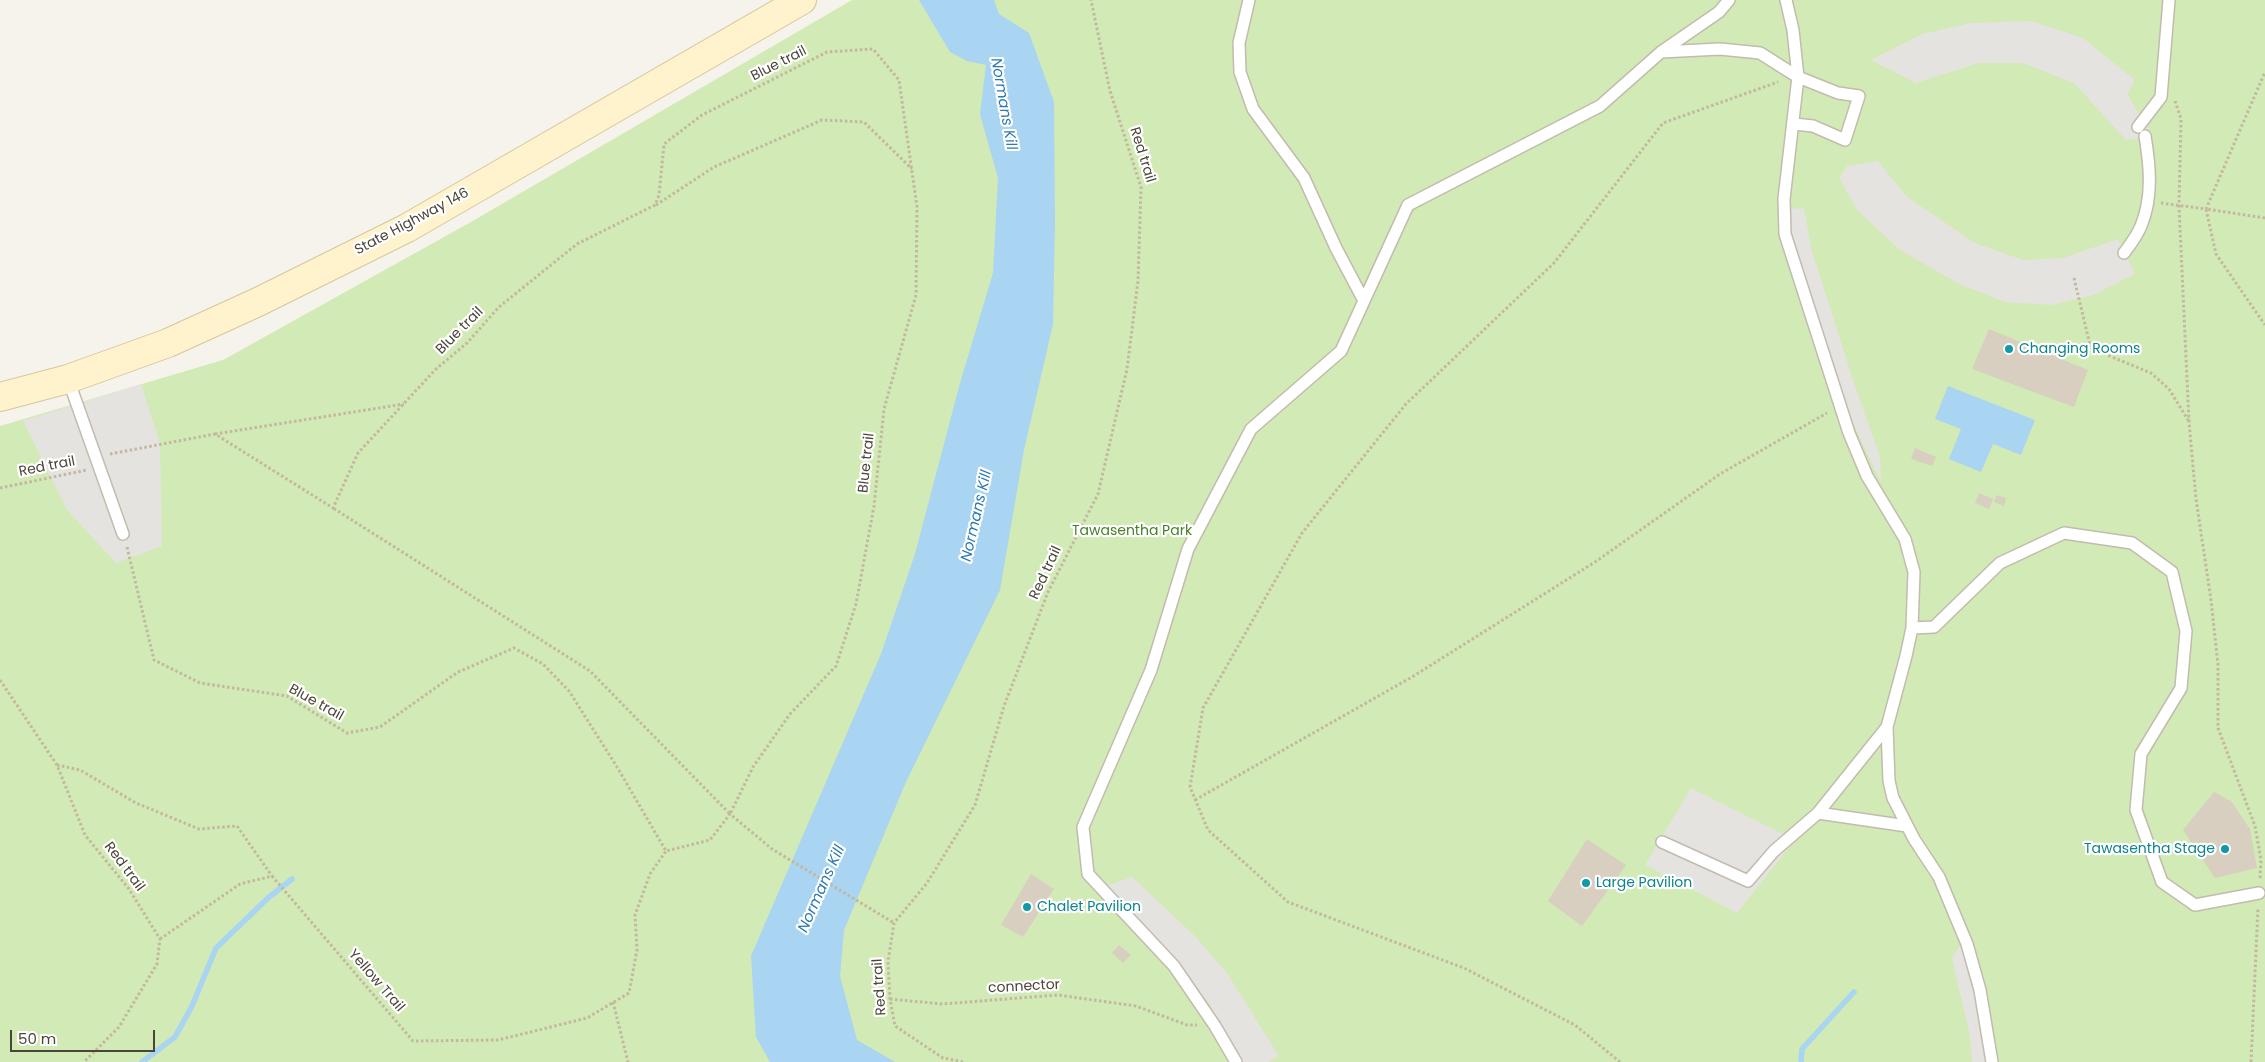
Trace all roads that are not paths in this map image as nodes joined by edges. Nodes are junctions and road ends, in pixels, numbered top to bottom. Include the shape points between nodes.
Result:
1 (802, 0) edge
2 (1250, 0) edge
3 (1729, 0) edge
4 (1786, 0) edge
5 (2169, 0) edge
6 (1660, 52) junction
7 (1798, 77) junction
8 (1794, 124) junction
9 (2124, 253) dead end
10 (1364, 301) junction
11 (68, 379) junction
12 (0, 396) edge
13 (123, 534) road end
14 (1912, 628) junction
15 (1887, 727) junction
16 (1818, 813) junction
17 (1907, 826) junction
18 (1662, 842) dead end
19 (2259, 893) dead end
20 (1236, 1062) edge
21 (1992, 1062) edge

1 - 11 main road, State Highway 146 via 407,228 168,343
2 - 10 lane via 1238,43 1240,72 1253,109 1304,178
3 - 6 lane via 1718,12
4 - 7 lane
5 - 9 lane via 2161,97 2141,132 2150,169 2148,199 2141,227
6 - 7 lane via 1720,49 1760,53
6 - 10 lane via 1600,106 1408,205
7 - 8 lane
7 - 8 lane via 1838,93 1858,96 1846,140 1813,126
8 - 14 lane via 1784,200 1785,234 1849,433 1867,476 1905,539 1914,572
10 - 20 lane via 1341,351 1250,429 1188,548 1151,670 1083,827 1088,874 1174,966 1216,1026
11 - 12 main road, State Highway 146
11 - 13 lane
14 - 15 lane
14 - 19 lane via 1934,627 2000,563 2064,533 2132,543 2172,572 2186,631 2180,688 2141,754 2136,810 2162,882 2195,905
15 - 16 lane
15 - 17 lane via 1889,780 1893,798
16 - 17 lane
16 - 18 lane via 1774,851 1748,881
17 - 21 lane via 1939,877 1967,944 1980,990

